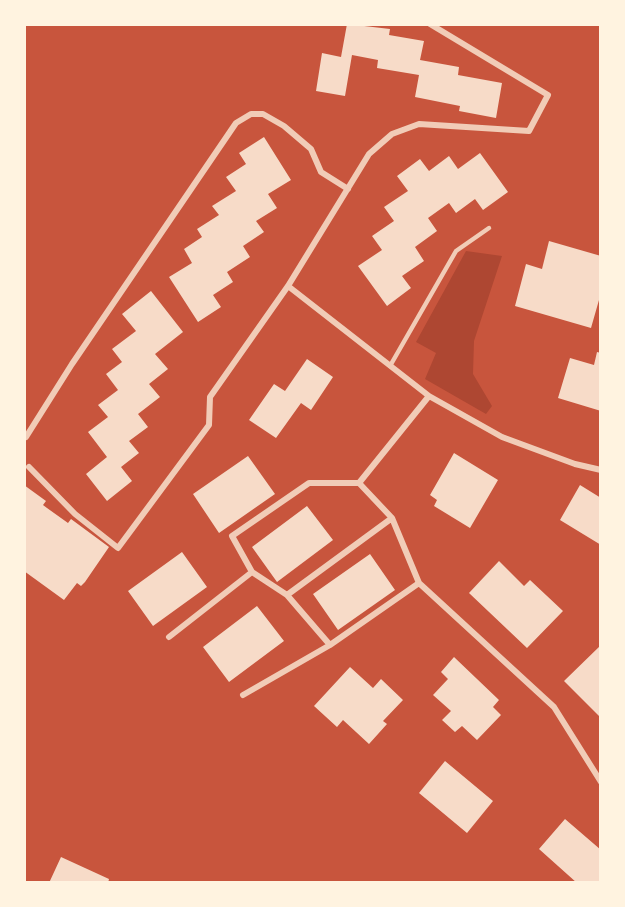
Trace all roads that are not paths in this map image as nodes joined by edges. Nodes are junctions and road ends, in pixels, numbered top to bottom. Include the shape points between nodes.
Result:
1 (430, 24) edge
2 (348, 189) junction
3 (489, 228) dead end
4 (288, 286) junction
5 (390, 366) junction
6 (429, 396) junction
7 (26, 437) dead end
8 (29, 467) dead end
9 (601, 470) edge
10 (358, 483) junction
11 (392, 518) junction
12 (252, 572) junction
13 (419, 582) junction
14 (287, 595) junction
15 (169, 637) dead end
16 (330, 645) junction
17 (243, 695) dead end
18 (601, 783) edge

1 - 2 street via 548,95 529,131 419,124 392,134 369,154
2 - 4 street
2 - 7 street via 321,172 310,149 284,126 263,114 251,114 236,123
3 - 5 lane via 456,251
4 - 5 street
4 - 8 street via 210,397 209,425 118,548 75,514
5 - 6 street
6 - 9 street via 502,437
6 - 10 street
10 - 11 street
10 - 12 street via 309,483 232,536
11 - 13 street
11 - 14 street
12 - 14 street
12 - 15 street
13 - 16 street
13 - 18 street via 554,707
14 - 16 street
16 - 17 street

